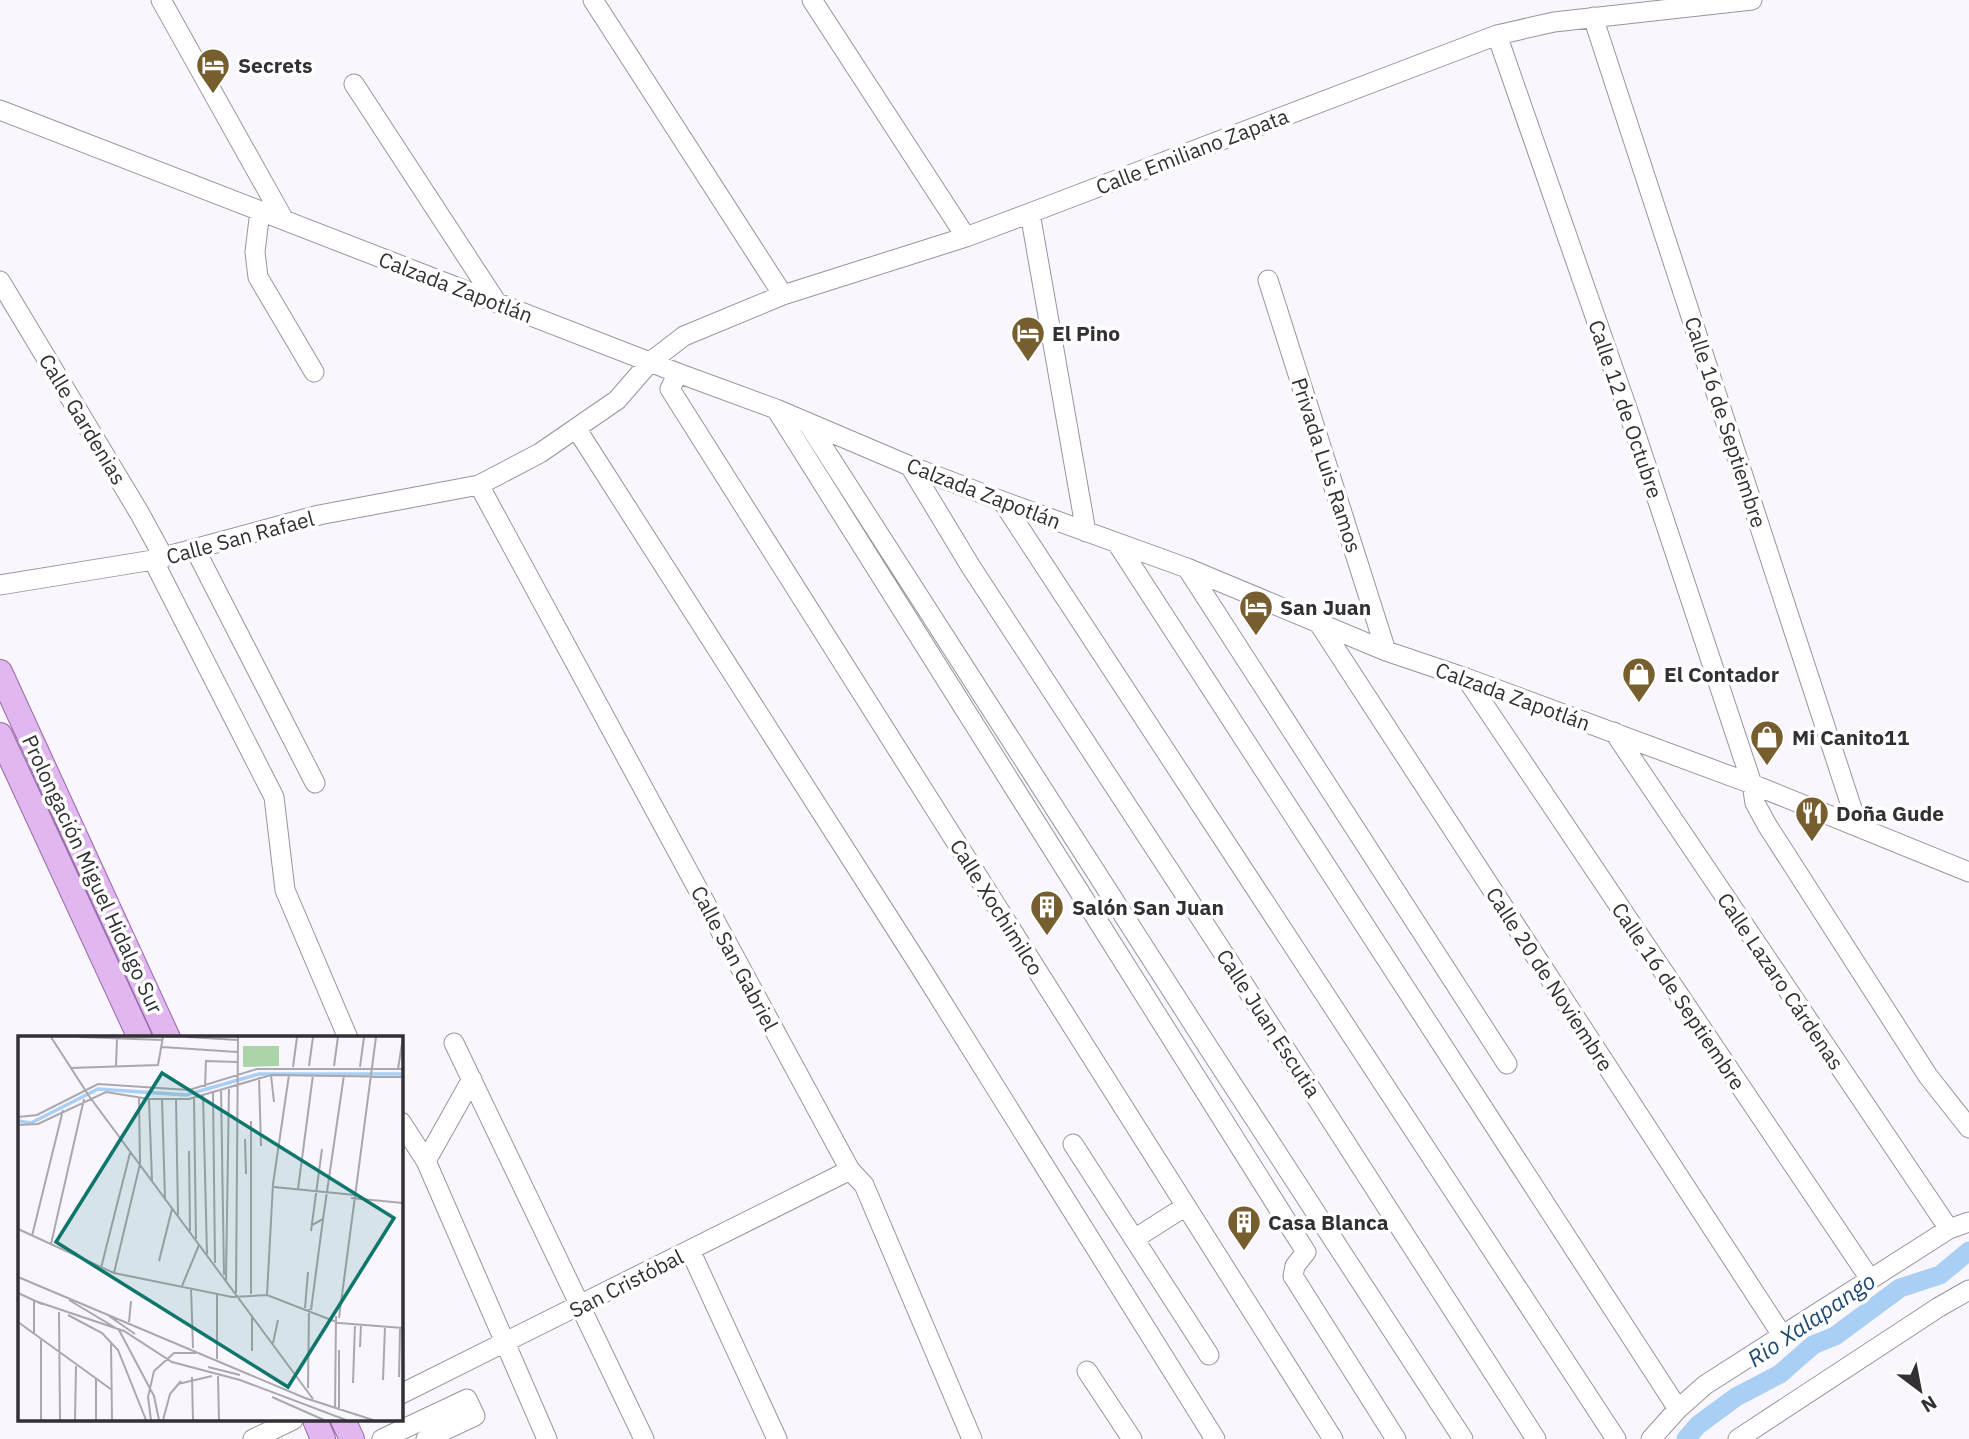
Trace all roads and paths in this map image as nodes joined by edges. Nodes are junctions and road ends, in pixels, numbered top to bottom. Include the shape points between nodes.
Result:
1 (161, 0) edge
2 (593, 0) edge
3 (812, 0) edge
4 (1752, 0) edge
5 (1593, 17) junction
6 (1497, 35) junction
7 (354, 84) dead end
8 (0, 110) edge
9 (260, 211) junction
10 (1030, 213) junction
11 (284, 220) junction
12 (966, 237) junction
13 (1268, 280) dead end
14 (0, 281) edge
15 (783, 295) junction
16 (497, 303) junction
17 (650, 362) junction
18 (314, 372) dead end
19 (678, 373) junction
20 (776, 409) junction
21 (807, 422) junction
22 (576, 428) junction
23 (910, 466) junction
24 (479, 485) junction
25 (1002, 501) junction
26 (1086, 532) junction
27 (1117, 543) junction
28 (195, 549) junction
29 (158, 559) junction
30 (1187, 568) junction
31 (0, 585) edge
32 (1318, 622) junction
33 (1386, 651) junction
34 (0, 672) edge
35 (1465, 678) junction
36 (1614, 732) junction
37 (0, 735) edge
38 (315, 783) dead end
39 (1752, 784) junction
40 (1858, 827) junction
41 (1969, 872) edge
42 (139, 1036) edge
43 (167, 1036) edge
44 (347, 1036) edge
45 (454, 1043) dead end
46 (1507, 1064) dead end
47 (472, 1079) junction
48 (402, 1124) edge
49 (1969, 1128) edge
50 (1073, 1144) dead end
51 (426, 1161) junction
52 (849, 1170) junction
53 (1186, 1206) junction
54 (1969, 1222) edge
55 (1949, 1229) junction
56 (1134, 1239) junction
57 (690, 1250) junction
58 (1870, 1279) junction
59 (1969, 1290) edge
60 (581, 1305) junction
61 (1782, 1335) junction
62 (505, 1344) junction
63 (1209, 1355) dead end
64 (1087, 1371) dead end
65 (402, 1394) edge
66 (1678, 1409) junction
67 (289, 1422) edge
68 (347, 1425) edge
69 (319, 1431) edge
70 (253, 1439) edge
71 (382, 1439) edge
72 (426, 1439) edge
73 (547, 1439) edge
74 (644, 1439) edge
75 (777, 1439) edge
76 (972, 1439) edge
77 (1132, 1439) edge
78 (1215, 1439) edge
79 (1333, 1439) edge
80 (1396, 1439) edge
81 (1463, 1439) edge
82 (1536, 1439) edge
83 (1616, 1439) edge
84 (1651, 1439) edge
85 (1738, 1439) edge

1 - 11 street
2 - 15 street
3 - 12 street
4 - 5 street, Calle Emiliano Zapata
5 - 6 street, Calle Emiliano Zapata
5 - 40 street, Calle 16 de Septiembre
6 - 10 street, Calle Emiliano Zapata
6 - 39 street, Calle 12 de Octubre
7 - 16 street
8 - 9 street, Calzada Zapotlán
9 - 11 street, Calzada Zapotlán
9 - 18 street via 255,252 258,277
10 - 12 street, Calle Emiliano Zapata
10 - 26 street
11 - 16 street, Calzada Zapotlán
12 - 15 street, Calle Emiliano Zapata
13 - 33 street, Privada Luis Ramos
14 - 29 street, Calle Gardenias via 140,514
15 - 17 street, Calle Emiliano Zapata via 684,335
16 - 17 street, Calzada Zapotlán
17 - 19 street, Calzada Zapotlán
17 - 22 street, Calle Emiliano Zapata via 617,400
19 - 20 street, Calzada Zapotlán
19 - 53 street, Calle Xochimilco via 670,390
20 - 21 street, Calzada Zapotlán
20 - 80 street via 1306,1252 1293,1276
21 - 23 street, Calzada Zapotlán
21 - 81 street
22 - 24 street, Calle San Rafael
22 - 78 street
23 - 25 street, Calzada Zapotlán
23 - 82 street, Calle Juan Escutia
24 - 28 street, Calle San Rafael via 318,516
24 - 52 street, Calle San Gabriel
25 - 26 street, Calzada Zapotlán
25 - 83 street
26 - 27 street, Calzada Zapotlán
27 - 30 street, Calzada Zapotlán
27 - 66 street
28 - 29 street, Calle San Rafael
28 - 38 street
29 - 31 street, Calle San Rafael
29 - 44 street, Calle Gardenias via 274,797 285,890
30 - 32 street, Calzada Zapotlán
30 - 46 street
32 - 33 street, Calzada Zapotlán
32 - 61 street, Calle 20 de Noviembre
33 - 35 street, Calzada Zapotlán
34 - 43 main road, Prolongación Miguel Hidalgo Sur
35 - 36 street, Calzada Zapotlán
35 - 58 street, Calle 16 de Septiembre
36 - 39 street, Calzada Zapotlán
36 - 55 street, Calle Lazaro Cárdenas
37 - 42 main road, Prolongación Miguel Hidalgo Sur
39 - 40 street, Calzada Zapotlán
39 - 49 street, Calle 12 de Octubre via 1755,803 1767,825 1928,1076
40 - 41 street, Calzada Zapotlán
45 - 47 street
47 - 51 street
47 - 60 street
48 - 51 street
50 - 56 street
51 - 62 street
52 - 57 street, San Cristóbal
52 - 76 street, Calle San Gabriel via 864,1185
53 - 56 street
53 - 79 street, Calle Xochimilco
54 - 55 street
55 - 58 street
56 - 63 street
57 - 60 street, San Cristóbal
57 - 75 street
58 - 61 street
59 - 85 street
60 - 62 street, San Cristóbal
60 - 74 street
61 - 66 street via 1705,1385
62 - 65 street, San Cristóbal
62 - 73 street
64 - 77 street
66 - 84 street
67 - 70 street
68 - 69 street
71 - 72 street via 467,1399 475,1416

